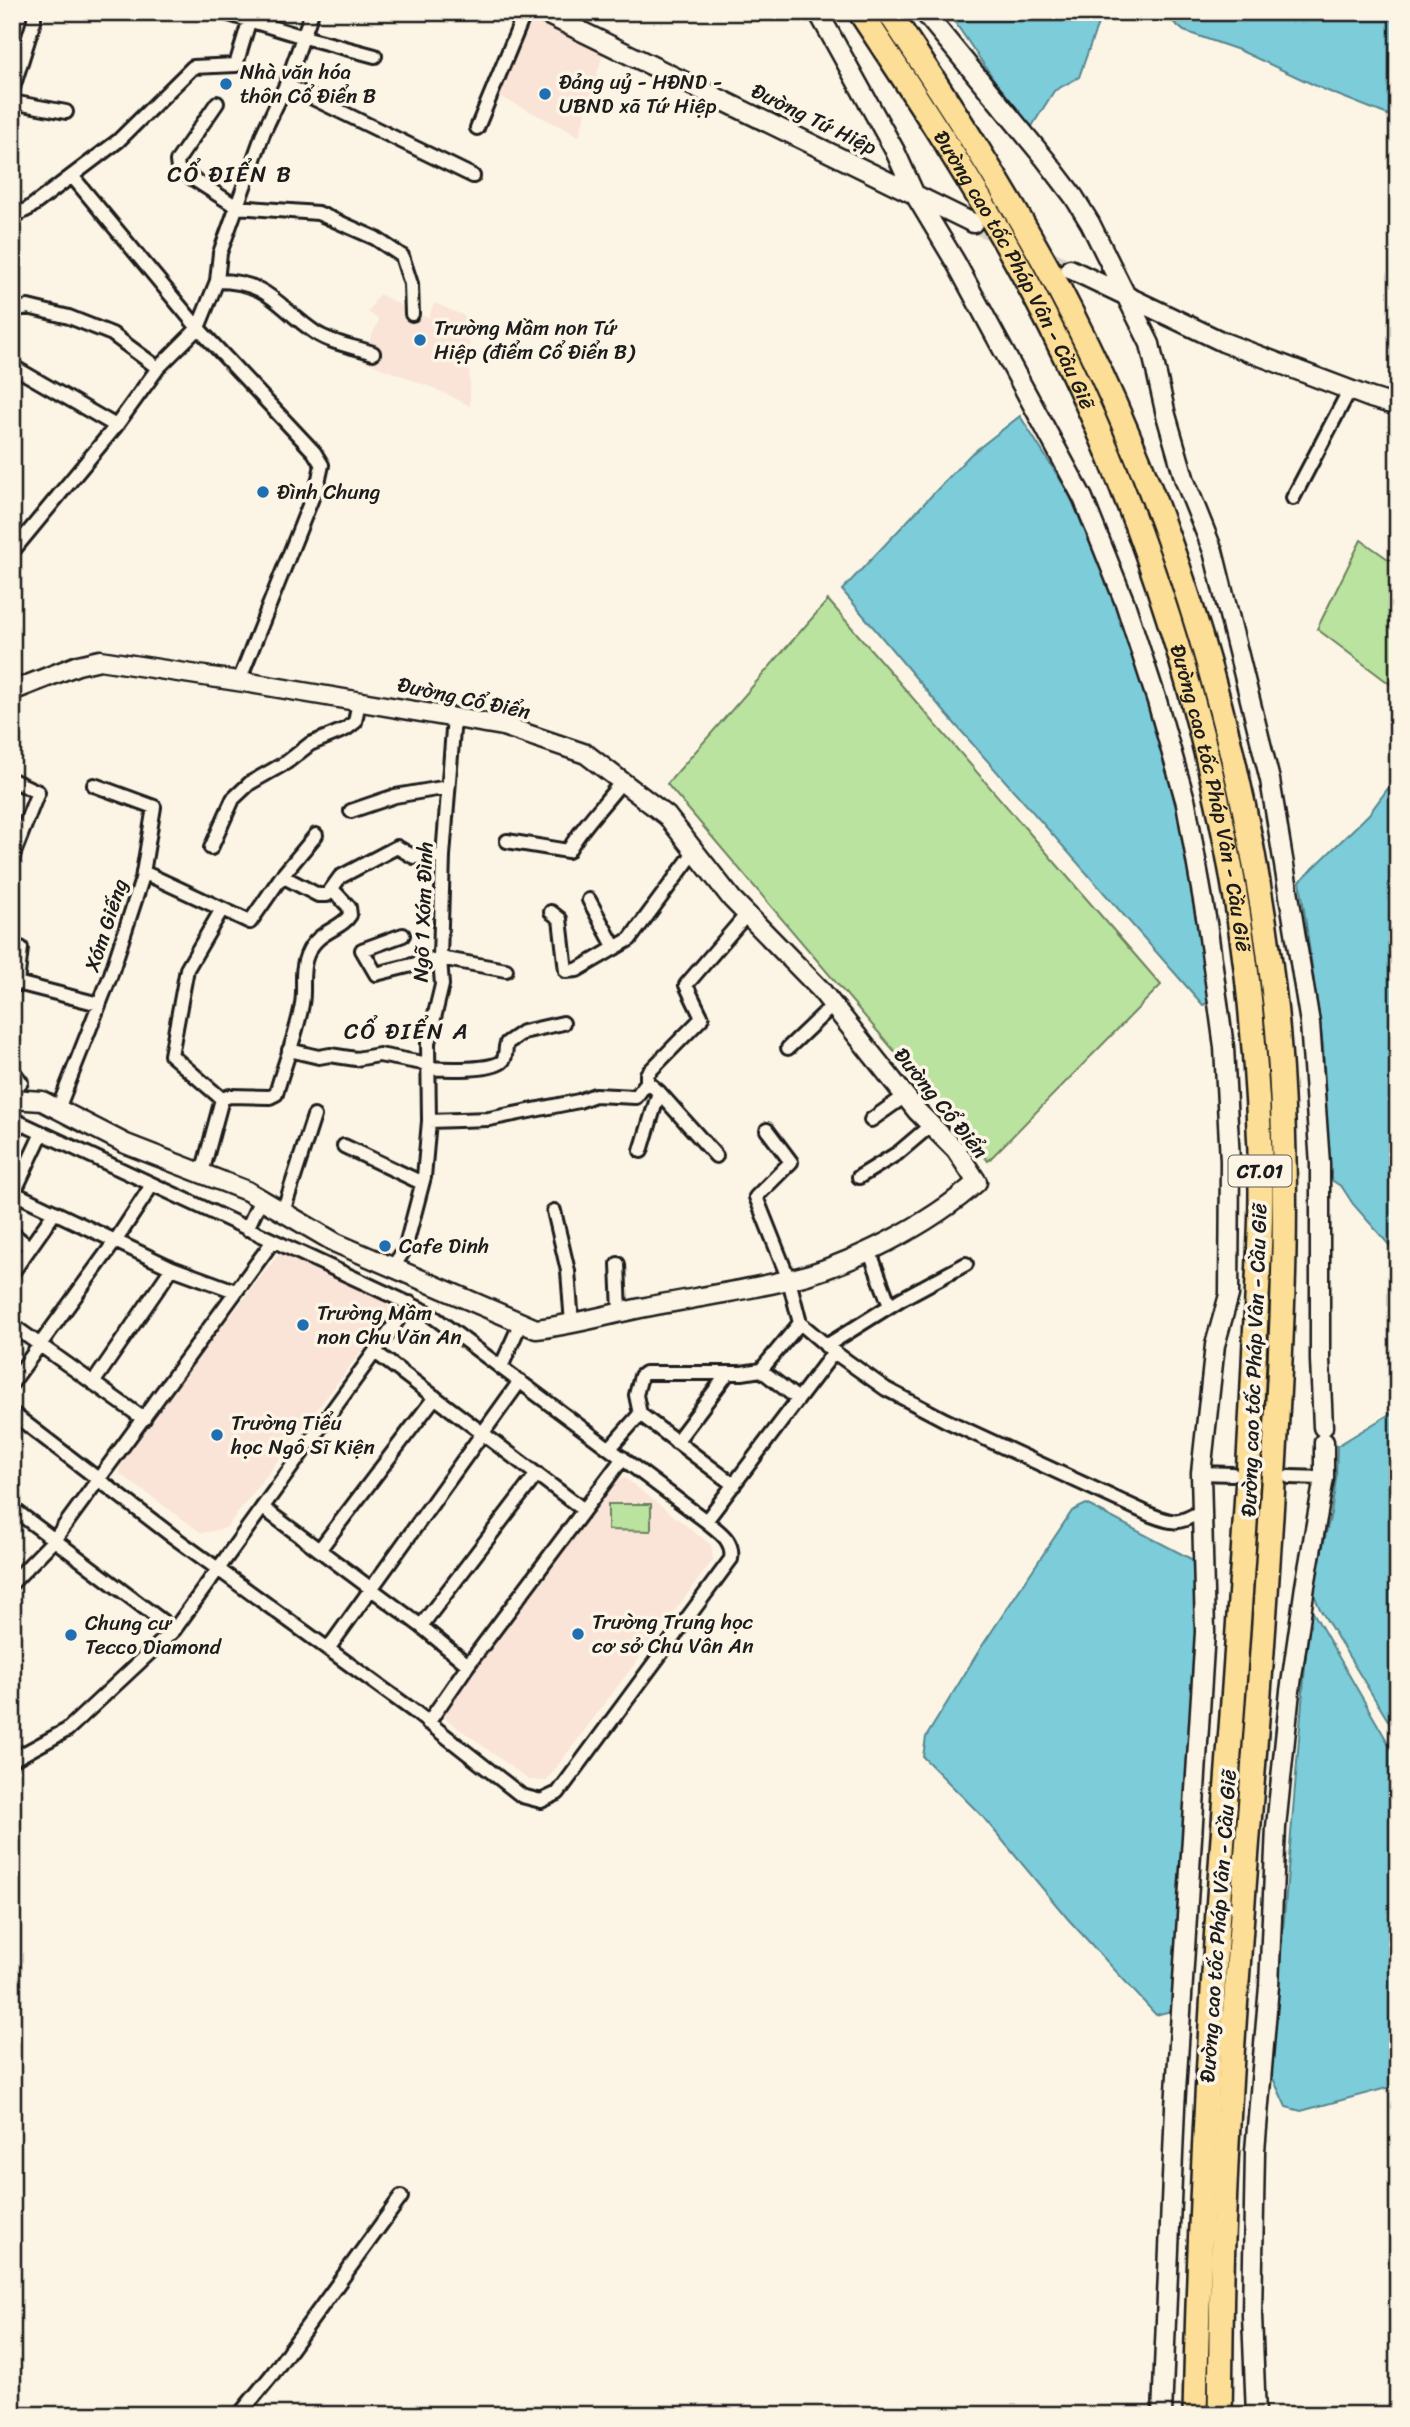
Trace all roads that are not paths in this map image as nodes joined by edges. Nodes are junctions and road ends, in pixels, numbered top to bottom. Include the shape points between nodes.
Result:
1 (34, 12) edge
2 (222, 12) edge
3 (312, 12) edge
4 (525, 12) edge
5 (542, 12) edge
6 (818, 12) edge
7 (860, 12) edge
8 (889, 12) edge
9 (924, 12) edge
10 (252, 17) edge
11 (304, 37) junction
12 (375, 56) dead end
13 (286, 85) junction
14 (12, 91) edge
15 (12, 102) edge
16 (217, 103) dead end
17 (66, 112) dead end
18 (477, 128) dead end
19 (72, 176) junction
20 (473, 176) dead end
21 (914, 193) junction
22 (237, 208) junction
23 (12, 217) edge
24 (972, 223) tunnel mouth
25 (1070, 269) tunnel mouth
26 (217, 281) junction
27 (1125, 294) junction
28 (12, 310) edge
29 (412, 314) dead end
30 (198, 328) junction
31 (373, 353) dead end
32 (12, 366) edge
33 (158, 368) junction
34 (1350, 389) junction
35 (1398, 405) edge
36 (116, 426) junction
37 (1293, 498) dead end
38 (12, 552) edge
39 (239, 681) junction
40 (12, 691) edge
41 (359, 701) junction
42 (454, 717) junction
43 (12, 780) edge
44 (622, 781) junction
45 (94, 785) dead end
46 (448, 788) junction
47 (351, 811) dead end
48 (316, 835) dead end
49 (507, 841) dead end
50 (211, 848) dead end
51 (695, 850) junction
52 (443, 856) junction
53 (12, 858) edge
54 (143, 872) junction
55 (282, 876) junction
56 (332, 889) junction
57 (589, 900) dead end
58 (222, 909) junction
59 (551, 912) dead end
60 (747, 914) junction
61 (403, 935) dead end
62 (12, 946) edge
63 (615, 948) junction
64 (440, 958) junction
65 (506, 970) dead end
66 (99, 1004) junction
67 (833, 1005) junction
68 (563, 1023) dead end
69 (788, 1048) dead end
70 (289, 1051) junction
71 (428, 1066) junction
72 (12, 1070) edge
73 (647, 1082) junction
74 (12, 1092) edge
75 (659, 1092) junction
76 (905, 1096) junction
77 (12, 1099) edge
78 (222, 1099) junction
79 (58, 1109) junction
80 (314, 1116) dead end
81 (12, 1119) edge
82 (872, 1120) dead end
83 (429, 1121) junction
84 (931, 1125) junction
85 (767, 1130) dead end
86 (42, 1133) junction
87 (344, 1146) dead end
88 (641, 1151) dead end
89 (716, 1156) dead end
90 (202, 1173) junction
91 (859, 1177) dead end
92 (422, 1183) junction
93 (152, 1185) junction
94 (13, 1194) edge
95 (261, 1199) junction
96 (554, 1211) dead end
97 (55, 1212) junction
98 (283, 1212) junction
99 (247, 1229) junction
100 (12, 1233) edge
101 (116, 1240) junction
102 (273, 1241) junction
103 (30, 1248) junction
104 (869, 1250) junction
105 (618, 1264) dead end
106 (966, 1264) dead end
107 (172, 1268) junction
108 (392, 1268) junction
109 (12, 1273) edge
110 (789, 1280) junction
111 (235, 1291) junction
112 (410, 1303) junction
113 (890, 1306) junction
114 (620, 1312) junction
115 (521, 1322) junction
116 (800, 1323) junction
117 (572, 1324) junction
118 (12, 1325) edge
119 (41, 1346) junction
120 (830, 1349) junction
121 (375, 1352) junction
122 (501, 1367) junction
123 (761, 1370) junction
124 (728, 1373) junction
125 (520, 1381) junction
126 (12, 1383) edge
127 (93, 1383) junction
128 (435, 1396) junction
129 (798, 1399) junction
130 (12, 1413) edge
131 (640, 1414) junction
132 (144, 1419) junction
133 (483, 1432) junction
134 (676, 1441) junction
135 (610, 1448) junction
136 (623, 1458) junction
137 (1201, 1473) junction
138 (537, 1474) junction
139 (1232, 1474) dead end
140 (1289, 1478) dead end
141 (1324, 1478) junction
142 (99, 1480) junction
143 (734, 1485) junction
144 (12, 1508) edge
145 (263, 1508) junction
146 (584, 1510) junction
147 (1200, 1511) junction
148 (706, 1521) junction
149 (54, 1540) junction
150 (319, 1550) junction
151 (218, 1569) junction
152 (12, 1583) edge
153 (370, 1588) junction
154 (421, 1626) junction
155 (174, 1630) junction
156 (327, 1649) junction
157 (468, 1665) junction
158 (428, 1723) junction
159 (12, 1760) edge
160 (401, 2197) dead end
161 (239, 2415) edge
162 (1162, 2415) edge
163 (1195, 2415) edge
164 (1220, 2415) edge
165 (1256, 2415) edge

1 - 14 street
2 - 10 street
3 - 11 street
4 - 18 street
5 - 21 street, Đường Tứ Hiệp
6 - 21 street
7 - 163 highway, Đường cao tốc Pháp Vân - Cầu Giẽ / CT.01 via 954,153 1014,258 1103,441 1138,528 1166,608 1203,743 1250,999 1261,1196 1249,1491 1207,2084
8 - 164 highway, Đường cao tốc Pháp Vân - Cầu Giẽ / CT.01 via 1021,221 1122,420 1210,673 1249,837 1271,976 1286,1198 1272,1496 1223,2237
9 - 27 street via 1074,197
10 - 11 street
10 - 19 street via 236,65 193,67 118,141
11 - 12 street
11 - 13 street
13 - 20 street
13 - 22 street
15 - 17 street
16 - 22 street via 177,161 178,169
19 - 23 street
19 - 30 street
21 - 24 street, Đường Tứ Hiệp
21 - 137 street via 957,263 1083,498 1125,603 1186,803 1224,1047 1230,1161 1229,1295 1215,1345
22 - 26 street via 220,253
22 - 29 street via 318,213 375,238 402,256 411,284
25 - 27 street
26 - 30 street
26 - 31 street via 233,281 270,294 317,335
27 - 34 street via 1223,342
27 - 141 street via 1150,344 1185,481 1213,551 1278,817 1310,1023 1317,1102
28 - 33 street via 28,307 91,325 112,334
30 - 33 street
30 - 39 street via 322,465
32 - 36 street
33 - 36 street
34 - 35 street
34 - 37 street
36 - 38 street
39 - 40 street, Đường Cổ Điển via 100,660
39 - 41 street, Đường Cổ Điển
41 - 42 street, Đường Cổ Điển
41 - 50 street via 355,722 310,744 233,799
42 - 44 street, Đường Cổ Điển via 503,726 586,754
42 - 46 street, Ngõ 1 Xóm Đình
43 - 53 street via 38,792
44 - 49 street via 568,850
44 - 51 street, Đường Cổ Điển via 667,816
45 - 54 street, Xóm Giếng via 154,807
46 - 47 street via 395,796
46 - 52 street, Ngõ 1 Xóm Đình
48 - 55 street
51 - 60 street, Đường Cổ Điển
51 - 63 street via 630,939
52 - 56 street, Ngõ 1 Xóm Đình via 414,857 397,847 340,877
52 - 64 street, Ngõ 1 Xóm Đình
54 - 58 street
54 - 66 street, Xóm Giếng
55 - 56 street via 318,895 327,895
55 - 58 street via 250,922
56 - 70 street via 349,907 350,915 324,932 307,955 302,972 303,1002
57 - 63 street
58 - 78 street via 187,969 171,1055
59 - 63 street via 560,919 566,971 577,970
60 - 67 street, Đường Cổ Điển
60 - 73 street via 686,985 702,1018 647,1074
61 - 64 street, Ngõ 1 Xóm Đình via 362,950 376,974
62 - 66 street via 22,948 18,983
64 - 65 street, Ngõ 1 Xóm Đình
64 - 71 street, Ngõ 1 Xóm Đình via 442,985 428,1043
66 - 79 street, Xóm Giếng
67 - 69 street
67 - 76 street, Đường Cổ Điển
68 - 71 street via 518,1035 507,1043 502,1062 453,1070
70 - 71 street via 356,1059 379,1055
70 - 78 street via 276,1094
71 - 83 street, Ngõ 1 Xóm Đình
72 - 74 street via 21,1082
73 - 75 street
73 - 83 street via 636,1097 595,1095 489,1119
75 - 88 street
75 - 89 street
76 - 82 street
76 - 84 street, Đường Cổ Điển
77 - 79 street, Đường Cổ Điển via 42,1101
78 - 90 street
79 - 90 street, Đường Cổ Điển via 125,1144
80 - 98 street
81 - 86 street
83 - 92 street, Ngõ 1 Xóm Đình
84 - 91 street
84 - 104 street, Đường Cổ Điển via 956,1150 976,1182 959,1199
85 - 110 street via 791,1162 756,1197
86 - 93 street
86 - 94 street
87 - 92 street
90 - 95 street, Đường Cổ Điển
92 - 108 street, Ngõ 1 Xóm Đình via 405,1248
93 - 99 street
93 - 101 street
94 - 97 street
95 - 98 street, Đường Cổ Điển
95 - 99 street
96 - 117 street via 568,1271
97 - 101 street
97 - 103 street
98 - 108 street, Đường Cổ Điển
99 - 102 street
100 - 103 street
101 - 107 street
101 - 119 street
102 - 111 street
102 - 112 street
103 - 109 street
104 - 110 street, Đường Cổ Điển
104 - 113 street
105 - 114 street
106 - 113 street
107 - 111 street
107 - 127 street
108 - 115 street, Đường Cổ Điển
110 - 114 street, Đường Cổ Điển
110 - 116 street
111 - 132 street
112 - 121 street
112 - 122 street
113 - 120 street
114 - 117 street, Đường Cổ Điển
115 - 117 street, Đường Cổ Điển via 536,1329
115 - 122 street
116 - 120 street
116 - 123 street
118 - 119 street
119 - 126 street
119 - 127 street
120 - 129 street
120 - 147 street via 886,1389 933,1414 1151,1515 1172,1523
121 - 128 street
121 - 145 street
122 - 125 street
123 - 124 street
123 - 129 street
124 - 131 street via 645,1373 636,1395
124 - 134 street
125 - 133 street
125 - 135 street
127 - 132 street
128 - 133 street
128 - 150 street
129 - 143 street
130 - 142 street
131 - 134 street
131 - 135 street
132 - 142 street
133 - 138 street
133 - 153 street
134 - 143 street
135 - 136 street
136 - 146 street
136 - 148 street
137 - 139 street
137 - 147 street
138 - 146 street
138 - 154 street
140 - 141 street
141 - 165 street via 1292,1678 1276,1827 1255,2151 1252,2315
142 - 149 street
142 - 151 street
143 - 148 street
144 - 149 street
145 - 150 street
145 - 151 street
146 - 157 street
147 - 162 street via 1205,1632 1174,2121
148 - 158 street via 731,1545 731,1559 558,1793 541,1801 523,1796
149 - 152 street
149 - 155 street
150 - 153 street
151 - 155 street
151 - 156 street
153 - 154 street
153 - 156 street
154 - 157 street
155 - 159 street via 67,1730
156 - 158 street
157 - 158 street
160 - 161 street

